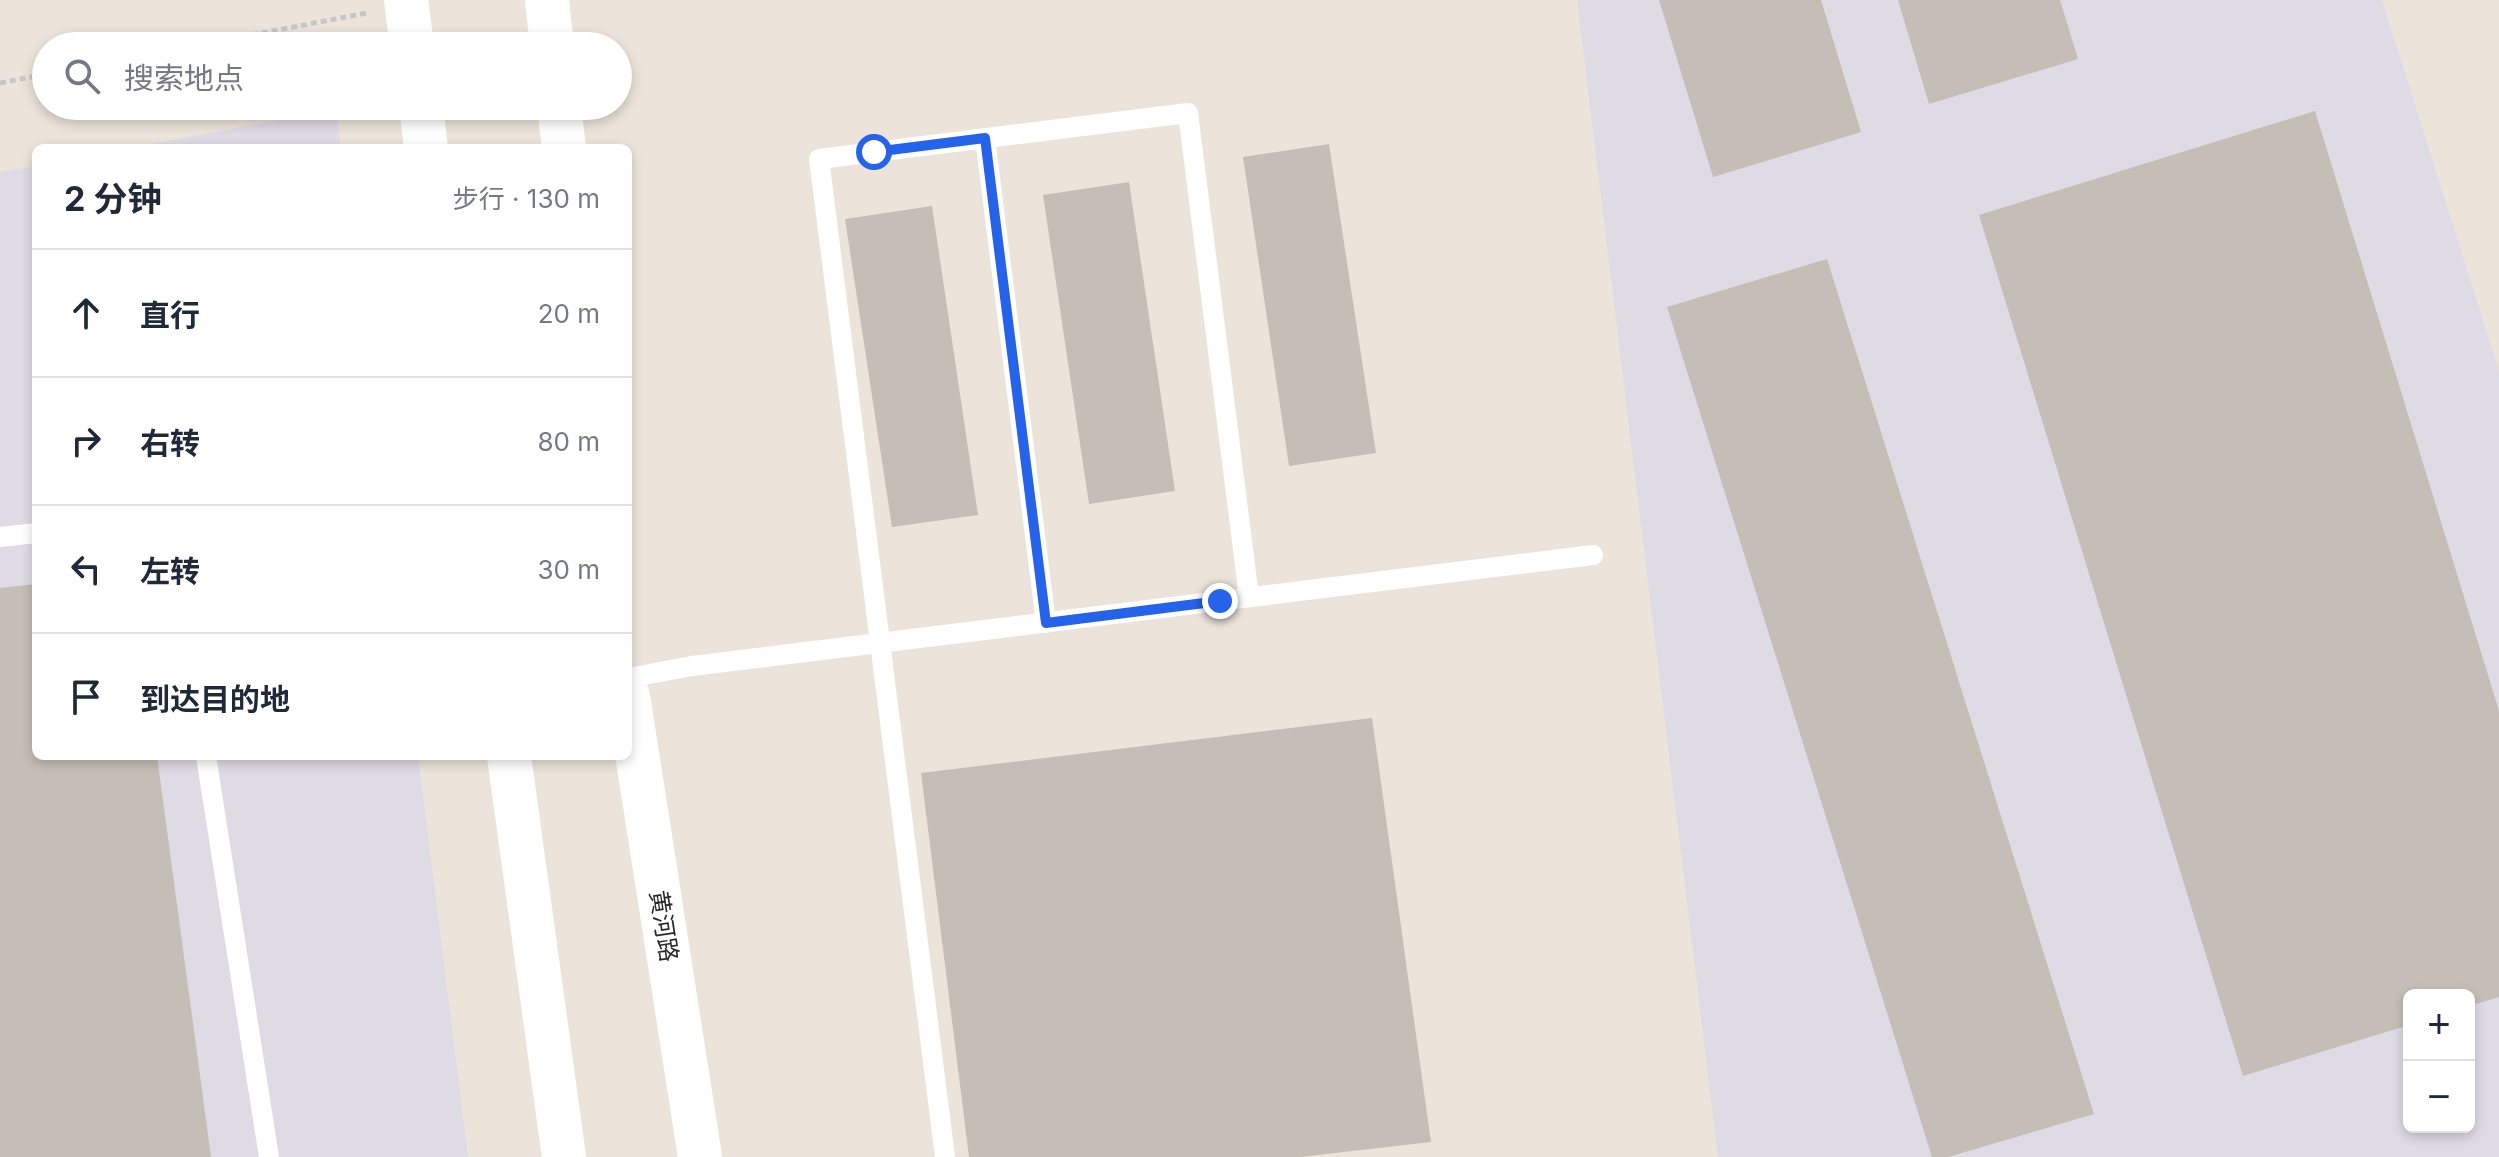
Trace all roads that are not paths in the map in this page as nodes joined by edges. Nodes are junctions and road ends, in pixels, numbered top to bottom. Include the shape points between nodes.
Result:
1 (547, 0) edge
2 (550, 32) edge
3 (423, 120) edge
4 (561, 120) edge
5 (985, 138) junction
6 (426, 144) edge
7 (564, 144) edge
8 (32, 533) edge
9 (0, 537) edge
10 (1593, 555) dead end
11 (1249, 597) junction
12 (1046, 623) junction
13 (880, 643) junction
14 (632, 677) edge
15 (632, 722) edge
16 (207, 760) edge
17 (510, 760) edge
18 (269, 1157) edge
19 (564, 1157) edge
20 (700, 1157) edge
21 (945, 1157) edge

1 - 2 main road
3 - 6 main road
4 - 7 main road
5 - 11 lane via 1188,113
5 - 12 lane
5 - 13 lane via 819,159
8 - 9 lane
10 - 11 lane
11 - 12 lane
12 - 13 lane
13 - 14 lane
13 - 21 lane
15 - 20 main road, 黄河路
16 - 18 lane
17 - 19 main road

